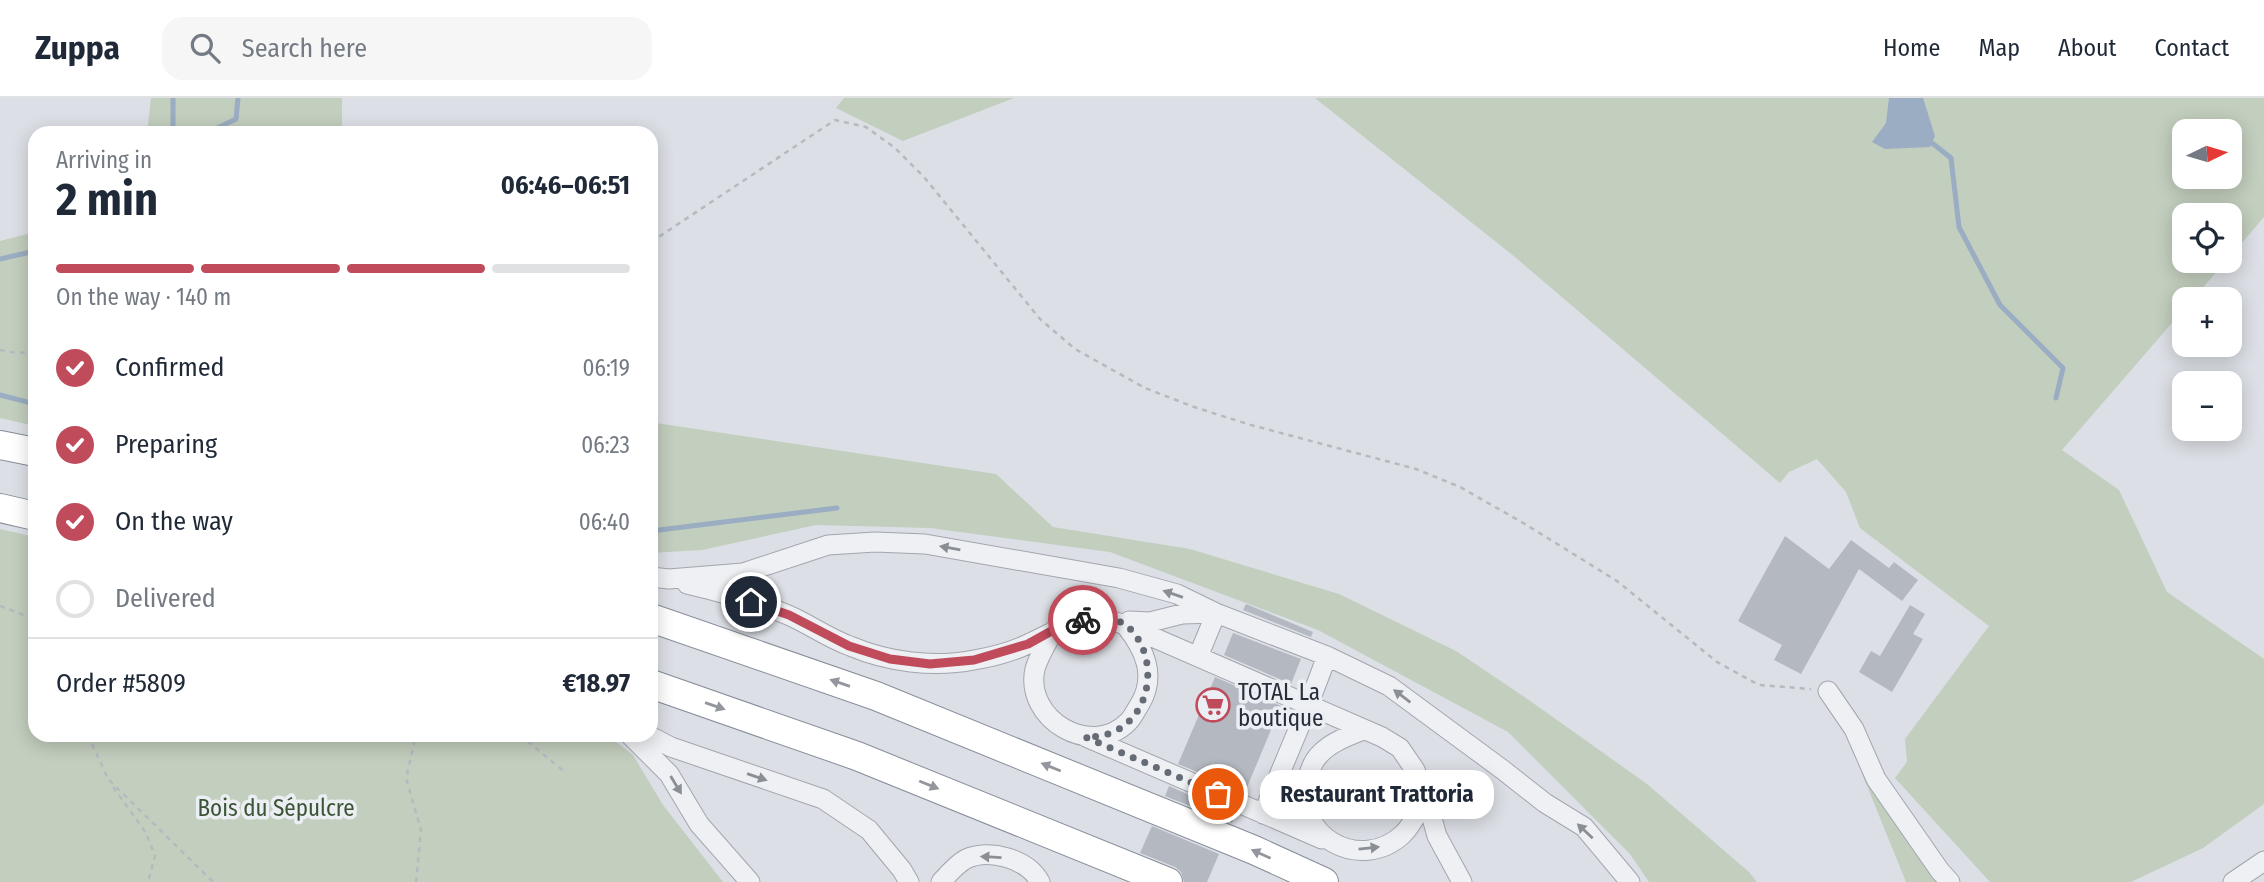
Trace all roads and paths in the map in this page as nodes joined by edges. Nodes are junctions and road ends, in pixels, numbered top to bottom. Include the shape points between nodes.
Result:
1 (658, 237) edge
2 (0, 350) edge
3 (28, 352) edge
4 (0, 445) edge
5 (28, 451) edge
6 (0, 508) edge
7 (28, 514) edge
8 (660, 578) edge
9 (0, 606) edge
10 (1216, 613) junction
11 (28, 616) edge
12 (658, 620) edge
13 (1119, 623) junction
14 (1055, 629) junction
15 (1327, 656) junction
16 (1198, 657) junction
17 (658, 686) edge
18 (1828, 691) joint
19 (1308, 706) junction
20 (1363, 730) junction
21 (1085, 737) junction
22 (658, 740) edge
23 (91, 742) edge
24 (414, 742) edge
25 (528, 742) edge
26 (637, 742) edge
27 (566, 773) dead end
28 (108, 779) junction
29 (1426, 797) junction
30 (1263, 814) junction
31 (1329, 842) junction
32 (2264, 861) edge
33 (1038, 878) edge
34 (148, 882) edge
35 (213, 882) edge
36 (416, 882) edge
37 (750, 882) edge
38 (909, 882) edge
39 (942, 882) edge
40 (1056, 882) edge
41 (1168, 882) edge
42 (1324, 882) edge
43 (1462, 882) edge
44 (1630, 882) edge
45 (1950, 882) edge
46 (2233, 882) edge

1 - 18 path via 835,120 866,127 924,177 1040,319 1075,349 1145,388 1194,407 1416,469 1460,487 1617,581 1717,662 1759,685
2 - 3 path
4 - 5 highway
6 - 7 highway
10 -> 8 street via 1177,594 1119,578 925,544 828,545 743,573
8 - 14 street via 733,595 890,659 930,664 974,660 1028,644
9 - 11 path
10 - 13 street
10 - 15 street
10 - 16 street
42 -> 12 highway via 876,696
13 - 14 street via 1091,619
13 - 16 street
13 - 21 street via 1139,643 1146,658 1149,676 1143,699 1127,724 1111,733
14 - 21 street via 1035,671 1035,692 1047,716 1066,731
15 - 19 street
44 -> 15 street via 1584,827 1389,686
16 - 19 street
17 -> 41 highway via 857,756
18 - 45 street via 1854,729 1876,779
19 - 20 street
19 - 30 street
20 - 29 street via 1400,748
20 - 31 street via 1321,753 1310,769 1304,804 1311,823
21 - 30 street
22 -> 38 street via 823,799 869,830
23 - 28 path
24 - 36 path via 406,778 421,831
25 - 27 path
26 -> 37 street via 669,774 699,824
28 - 34 path via 146,833 155,856
28 - 35 path
31 -> 29 street via 1349,849 1386,846 1404,833
29 - 43 street via 1437,836
30 - 31 street
32 - 46 street
33 -> 39 street via 1014,860 986,854 966,859
33 - 40 street

